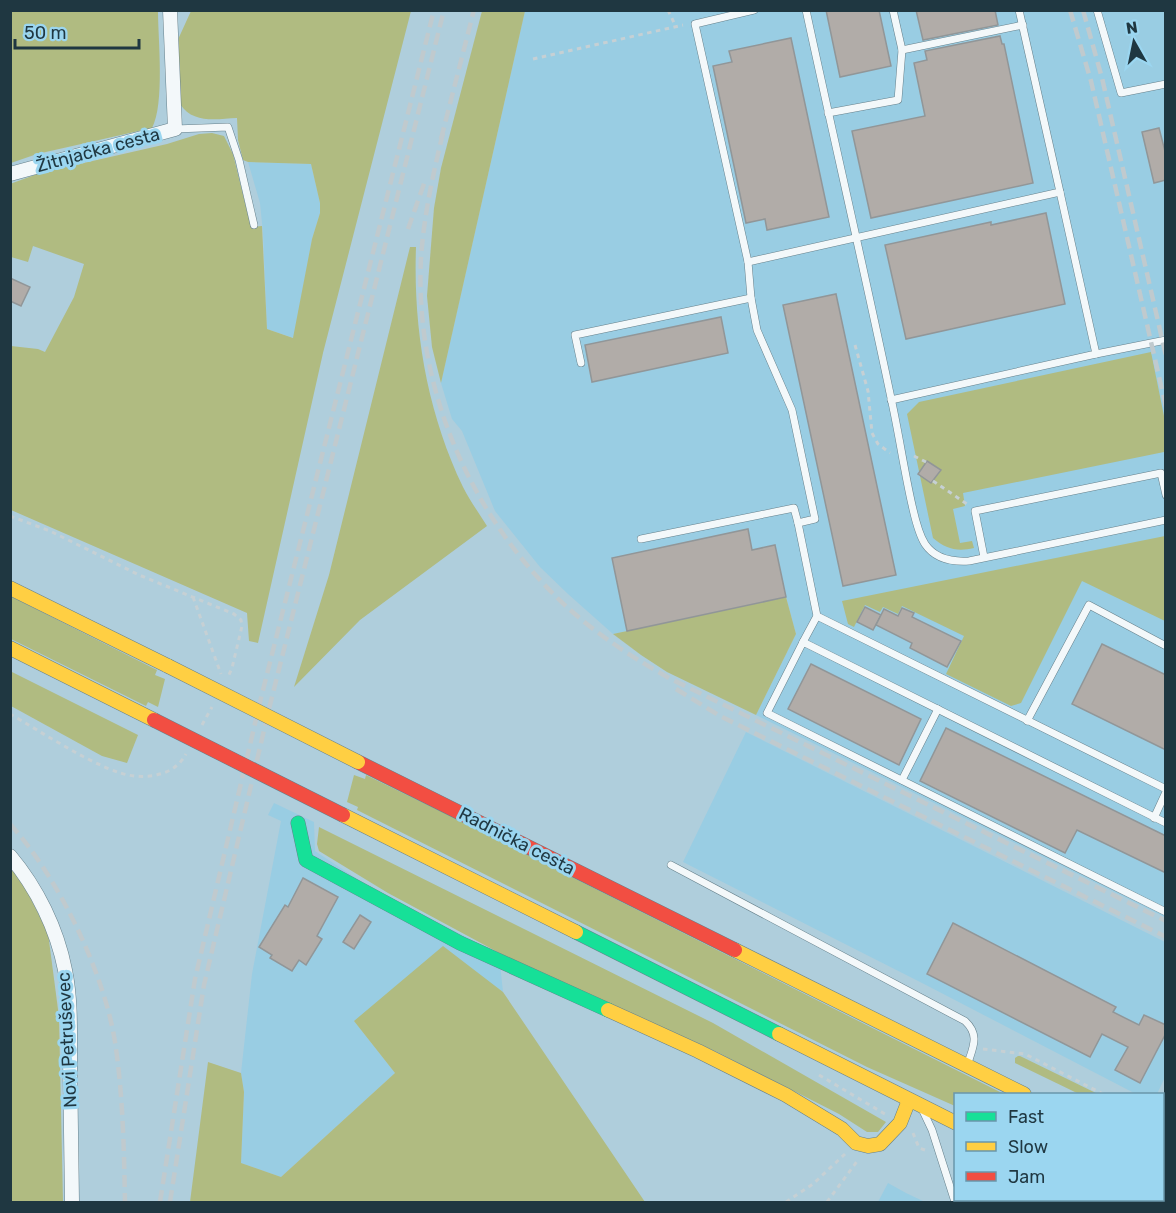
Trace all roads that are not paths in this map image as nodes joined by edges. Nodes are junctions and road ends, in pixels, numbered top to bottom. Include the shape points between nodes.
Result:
1 (170, 10) edge
2 (754, 10) edge
3 (806, 10) edge
4 (893, 10) edge
5 (1019, 10) edge
6 (1097, 10) edge
7 (1023, 25) junction
8 (902, 50) junction
9 (1166, 84) edge
10 (828, 113) junction
11 (175, 129) junction
12 (10, 174) edge
13 (1060, 192) junction
14 (254, 225) dead end
15 (856, 238) junction
16 (748, 262) junction
17 (751, 298) junction
18 (1166, 340) edge
19 (1096, 354) junction
20 (581, 363) dead end
21 (891, 400) junction
22 (1166, 495) edge
23 (1166, 520) edge
24 (798, 523) junction
25 (641, 539) dead end
26 (984, 556) junction
27 (10, 588) edge
28 (817, 616) junction
29 (803, 642) junction
30 (1166, 646) edge
31 (10, 648) edge
32 (938, 710) junction
33 (1027, 721) junction
34 (902, 780) junction
35 (1166, 791) edge
36 (1154, 818) junction
37 (1166, 823) edge
38 (298, 824) dead end
39 (10, 856) edge
40 (671, 865) dead end
41 (1166, 912) edge
42 (967, 1066) junction
43 (1020, 1093) edge
44 (915, 1103) junction
45 (954, 1122) edge
46 (946, 1175) junction
47 (954, 1179) edge
48 (954, 1200) edge
49 (992, 1201) edge
50 (72, 1203) edge
51 (1000, 1203) edge

1 - 11 street, Žitnjačka cesta
2 - 16 lane via 695,24
3 - 10 lane
4 - 8 lane
5 - 7 lane
6 - 9 lane via 1121,93
7 - 8 lane
7 - 13 lane
8 - 10 lane via 897,100
10 - 15 lane
11 - 12 street, Žitnjačka cesta
11 - 14 lane via 228,127 240,160
13 - 15 lane
13 - 19 lane
15 - 16 lane
15 - 21 lane
16 - 17 lane
17 - 20 lane via 575,335
17 - 24 lane via 758,330 792,410 815,519
18 - 19 lane
19 - 21 lane
21 - 26 lane via 914,515 925,545 934,554 957,562
22 - 26 lane via 1161,473 975,511
23 - 26 lane
24 - 25 lane via 794,508
24 - 28 lane
27 - 42 main road, Radnička cesta, bridge
28 - 29 lane
28 - 33 lane
29 - 32 lane
29 - 34 lane via 767,713
30 - 33 lane via 1089,605
31 - 44 main road, bridge
32 - 34 lane
32 - 36 lane
33 - 35 lane
34 - 41 lane
35 - 36 lane
36 - 37 lane
38 - 44 main road via 306,860 460,943 786,1095 862,1145 880,1144 889,1137
39 - 50 street, Novi Petruševec via 36,893 66,972
40 - 42 lane via 965,1021 975,1036
42 - 43 main road, Radnička cesta
44 - 45 main road
44 - 46 lane via 932,1130
46 - 47 lane
46 - 48 lane
49 - 51 lane

